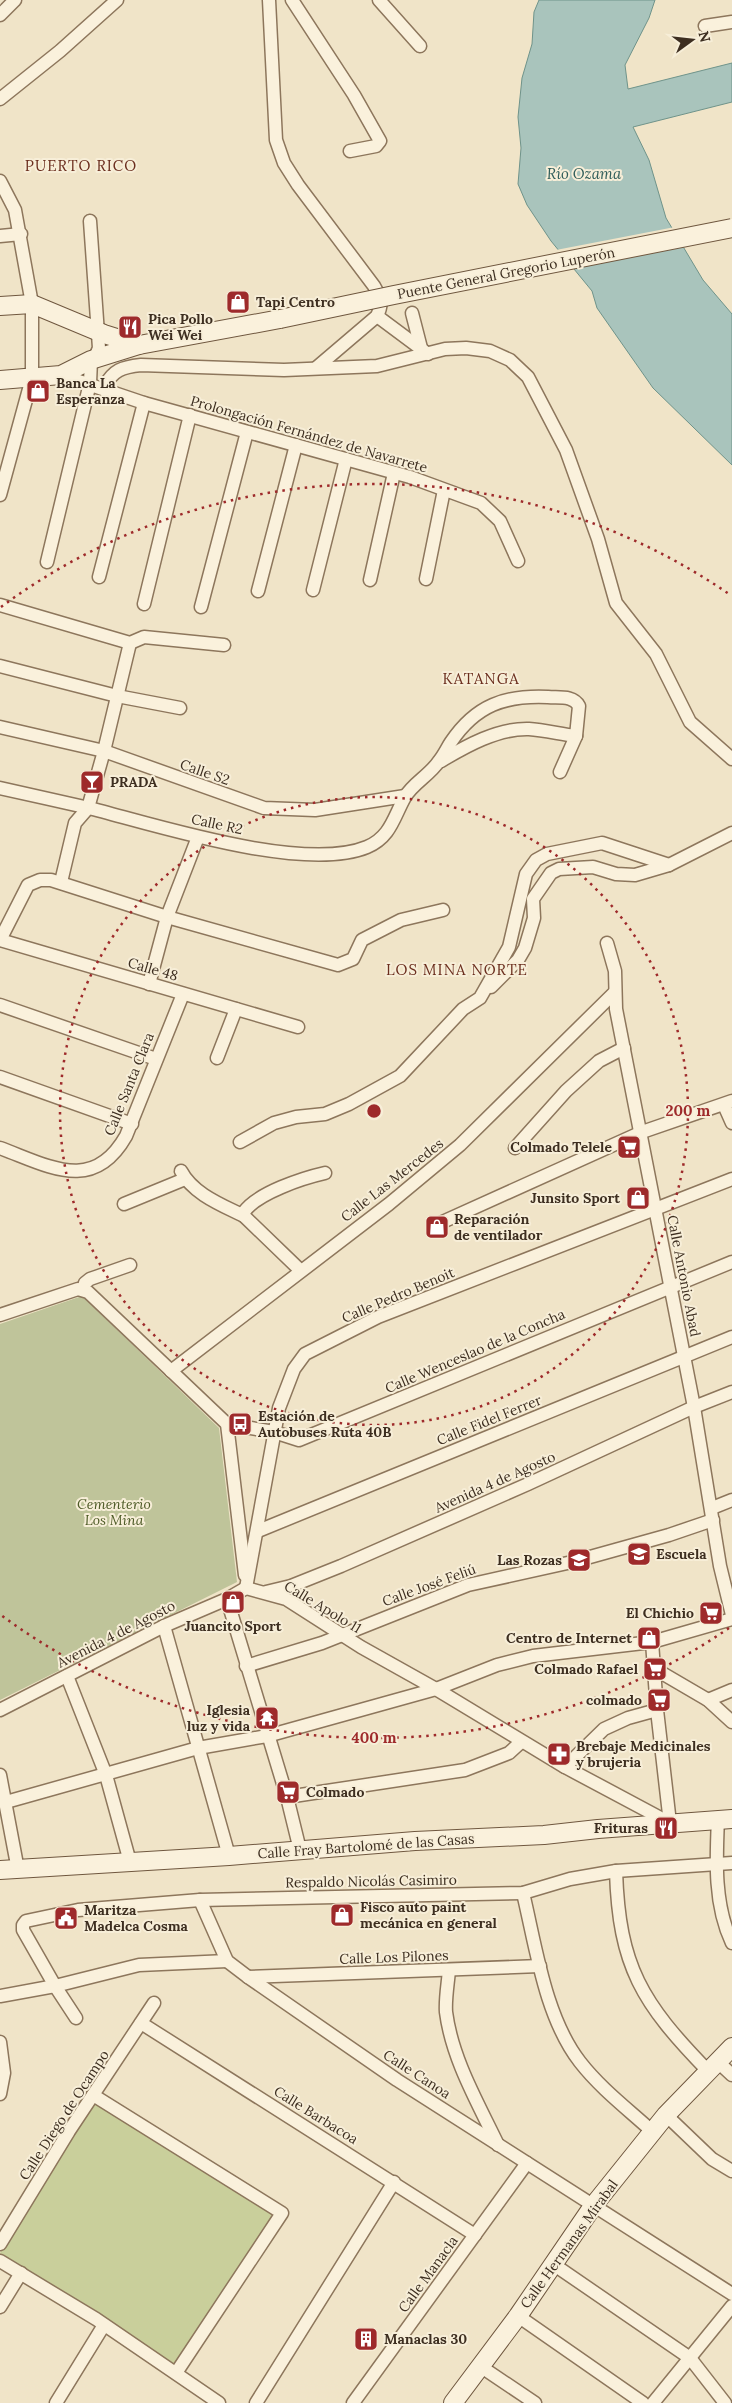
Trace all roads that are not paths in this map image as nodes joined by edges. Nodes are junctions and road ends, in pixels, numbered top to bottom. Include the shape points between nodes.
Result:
1 (15, 0) edge
2 (117, 0) edge
3 (269, 0) edge
4 (292, 0) edge
5 (379, 0) edge
6 (0, 15) edge
7 (732, 22) edge
8 (705, 26) dead end
9 (420, 46) dead end
10 (0, 99) edge
11 (350, 151) dead end
12 (0, 181) edge
13 (90, 221) dead end
14 (732, 228) edge
15 (21, 234) junction
16 (0, 236) edge
17 (32, 304) junction
18 (0, 306) edge
19 (412, 313) dead end
20 (377, 316) junction
21 (97, 330) junction
22 (139, 345) junction
23 (424, 351) junction
24 (91, 360) junction
25 (316, 368) junction
26 (61, 375) junction
27 (32, 378) junction
28 (0, 380) edge
29 (90, 384) junction
30 (104, 388) junction
31 (144, 402) junction
32 (190, 415) junction
33 (247, 432) junction
34 (296, 445) junction
35 (346, 459) junction
36 (394, 473) junction
37 (444, 490) junction
38 (0, 495) edge
39 (518, 561) dead end
40 (47, 562) dead end
41 (100, 577) dead end
42 (426, 579) dead end
43 (370, 580) dead end
44 (313, 590) dead end
45 (258, 591) dead end
46 (144, 604) dead end
47 (0, 605) edge
48 (201, 607) dead end
49 (130, 643) junction
50 (224, 645) dead end
51 (0, 666) edge
52 (117, 696) junction
53 (180, 708) dead end
54 (0, 727) edge
55 (576, 736) junction
56 (104, 751) junction
57 (732, 759) edge
58 (438, 763) junction
59 (560, 772) dead end
60 (0, 788) edge
61 (405, 796) junction
62 (88, 808) junction
63 (732, 832) edge
64 (198, 836) junction
65 (669, 865) junction
66 (61, 882) junction
67 (443, 910) dead end
68 (167, 917) junction
69 (0, 940) edge
70 (607, 943) dead end
71 (149, 984) junction
72 (615, 992) junction
73 (183, 994) junction
74 (480, 998) junction
75 (0, 1005) edge
76 (236, 1009) junction
77 (298, 1027) dead end
78 (624, 1048) junction
79 (217, 1058) dead end
80 (156, 1059) junction
81 (0, 1078) edge
82 (728, 1103) edge
83 (732, 1123) edge
84 (132, 1124) junction
85 (642, 1132) junction
86 (240, 1142) dead end
87 (0, 1148) edge
88 (515, 1148) dead end
89 (324, 1173) dead end
90 (732, 1179) edge
91 (124, 1204) dead end
92 (656, 1210) junction
93 (244, 1216) junction
94 (438, 1224) dead end
95 (732, 1262) edge
96 (130, 1266) dead end
97 (300, 1270) junction
98 (670, 1286) junction
99 (83, 1290) junction
100 (0, 1315) edge
101 (732, 1337) edge
102 (684, 1356) junction
103 (171, 1371) junction
104 (732, 1392) edge
105 (694, 1407) junction
106 (226, 1424) junction
107 (274, 1432) junction
108 (732, 1500) edge
109 (712, 1514) junction
110 (258, 1531) junction
111 (726, 1565) edge
112 (246, 1588) junction
113 (266, 1592) junction
114 (227, 1598) junction
115 (732, 1617) edge
116 (164, 1626) junction
117 (340, 1635) junction
118 (652, 1642) junction
119 (246, 1666) junction
120 (655, 1669) junction
121 (68, 1676) junction
122 (436, 1689) junction
123 (732, 1690) edge
124 (708, 1700) junction
125 (0, 1710) edge
126 (657, 1710) junction
127 (732, 1722) edge
128 (267, 1736) junction
129 (522, 1742) junction
130 (198, 1748) junction
131 (565, 1767) junction
132 (106, 1775) junction
133 (0, 1776) edge
134 (287, 1797) junction
135 (6, 1802) junction
136 (725, 1819) edge
137 (670, 1823) junction
138 (300, 1850) junction
139 (229, 1856) junction
140 (130, 1862) junction
141 (732, 1863) edge
142 (716, 1864) junction
143 (0, 1870) edge
144 (18, 1870) junction
145 (616, 1871) junction
146 (524, 1893) junction
147 (200, 1900) junction
148 (732, 1943) edge
149 (227, 1962) junction
150 (540, 1966) junction
151 (449, 1970) junction
152 (248, 1978) junction
153 (55, 1986) junction
154 (0, 1996) edge
155 (154, 2002) dead end
156 (76, 2018) dead end
157 (141, 2023) junction
158 (0, 2042) edge
159 (732, 2047) edge
160 (712, 2066) junction
161 (732, 2075) edge
162 (0, 2094) edge
163 (93, 2095) junction
164 (666, 2116) junction
165 (654, 2133) junction
166 (498, 2145) junction
167 (527, 2163) junction
168 (732, 2171) edge
169 (394, 2182) junction
170 (593, 2206) junction
171 (475, 2235) junction
172 (0, 2244) edge
173 (0, 2261) edge
174 (553, 2264) junction
175 (21, 2273) junction
176 (732, 2294) edge
177 (732, 2306) edge
178 (0, 2307) edge
179 (518, 2316) junction
180 (104, 2325) junction
181 (690, 2358) junction
182 (480, 2366) junction
183 (176, 2374) junction
184 (57, 2403) edge
185 (219, 2403) edge
186 (256, 2403) edge
187 (353, 2403) edge
188 (453, 2403) edge
189 (534, 2403) edge
190 (643, 2403) edge
191 (653, 2403) edge
192 (725, 2403) edge

1 - 6 street
2 - 10 street via 60,52
3 - 20 street via 276,140 284,163 298,185 380,295 382,305
4 - 11 street via 380,141 376,146
5 - 9 street
7 - 8 street
12 - 15 street via 12,203
13 - 21 street
14 - 22 street, Puente General Gregorio Luperón, bridge
15 - 16 street
15 - 17 street
17 - 18 street
17 - 21 street
17 - 27 street
19 - 23 street
20 - 23 street
20 - 25 street
21 - 22 street
21 - 24 street via 99,348
22 - 24 street, Puente General Gregorio Luperón
23 - 25 street via 377,366
23 - 57 street via 466,348 490,351 510,360 528,377 580,484 616,602 656,654 690,722
24 - 26 street, Puente General Gregorio Luperón
24 - 29 street
25 - 30 street via 284,370 141,365 116,371
26 - 27 street
26 - 29 street, Prolongación Fernández de Navarrete
27 - 28 street
27 - 38 street
29 - 30 street, Prolongación Fernández de Navarrete
29 - 40 street
30 - 31 street, Prolongación Fernández de Navarrete
31 - 32 street, Prolongación Fernández de Navarrete
31 - 41 street
32 - 33 street, Prolongación Fernández de Navarrete
32 - 46 street
33 - 34 street, Prolongación Fernández de Navarrete
33 - 48 street
34 - 35 street, Prolongación Fernández de Navarrete
34 - 45 street
35 - 36 street, Prolongación Fernández de Navarrete
35 - 44 street
36 - 37 street, Prolongación Fernández de Navarrete
36 - 43 street
37 - 39 street, Prolongación Fernández de Navarrete via 482,503 492,512 507,533
37 - 42 street
47 - 49 street
49 - 50 street via 144,637
49 - 52 street
51 - 52 street
52 - 53 street
52 - 56 street
54 - 56 street, Calle S2
55 - 58 street via 528,729 511,731 479,742
55 - 58 street via 580,710 577,702 570,698 523,696 496,703 471,718
55 - 59 street
56 - 61 street, Calle S2 via 264,808 329,809
56 - 62 street
58 - 61 street
60 - 62 street, Calle R2
61 - 64 street, Calle R2 via 397,817 377,841 350,851 299,854
62 - 64 street, Calle R2
62 - 66 street via 75,823
63 - 65 street
64 - 68 street
65 - 74 street via 636,875 616,874 592,867 551,873 534,899 534,918 525,948 518,960
65 - 74 street via 602,843 547,854 536,860 526,874 509,947
66 - 68 street
66 - 69 street via 40,880 28,885
67 - 68 street via 401,920 362,940 353,958 338,965
68 - 71 street
69 - 71 street, Calle 48
70 - 72 street, Calle Antonio Abad via 615,971
71 - 73 street, Calle 48
72 - 78 street, Calle Antonio Abad
72 - 97 street, Calle Las Mercedes via 460,1146
73 - 76 street, Calle 48
73 - 80 street, Calle Santa Clara
74 - 86 street via 463,1009 400,1076 325,1114 274,1123
75 - 80 street
76 - 77 street, Calle 48
76 - 79 street
78 - 85 street, Calle Antonio Abad
78 - 88 street via 599,1060
80 - 84 street, Calle Santa Clara
81 - 84 street
82 - 83 street
82 - 85 street
84 - 87 street, Calle Santa Clara via 107,1162 84,1171 55,1168
85 - 92 street, Calle Antonio Abad
85 - 94 street
89 - 93 street via 272,1192 252,1204
90 - 92 street, Calle Pedro Benoit
91 - 93 street via 183,1175 211,1200
92 - 98 street, Calle Antonio Abad
92 - 107 street, Calle Pedro Benoit via 378,1317 314,1348 294,1369
93 - 97 street
95 - 98 street, Calle Wenceslao de la Concha
96 - 99 street via 90,1279
97 - 103 street, Calle Las Mercedes
98 - 102 street, Calle Antonio Abad
98 - 107 street, Calle Wenceslao de la Concha via 299,1440
99 - 100 street
99 - 103 street
101 - 102 street, Calle Fidel Ferrer
102 - 105 street, Calle Antonio Abad
102 - 110 street, Calle Fidel Ferrer
103 - 106 street
104 - 105 street, Avenida 4 de Agosto
105 - 109 street, Calle Antonio Abad
105 - 113 street, Avenida 4 de Agosto via 350,1562 291,1586
106 - 107 street, Calle Wenceslao de la Concha
106 - 112 street
107 - 110 street, Calle Pedro Benoit
108 - 109 street, Calle José Feliú
109 - 111 street, Calle Antonio Abad
109 - 117 street, Calle José Feliú via 669,1536 468,1585
110 - 112 street, Calle Pedro Benoit
111 - 115 street, Calle Antonio Abad
112 - 113 street, Calle Apolo 11
112 - 114 street, Avenida 4 de Agosto
113 - 117 street, Calle Apolo 11 via 286,1599
114 - 116 street, Avenida 4 de Agosto
114 - 119 street
115 - 118 street
116 - 121 street, Avenida 4 de Agosto
116 - 130 street
117 - 119 street, Calle José Feliú
117 - 122 street, Calle Apolo 11
118 - 120 street
118 - 122 street via 533,1656 497,1665
119 - 128 street
120 - 124 street
120 - 126 street
121 - 125 street, Avenida 4 de Agosto
121 - 132 street
122 - 128 street
122 - 129 street, Calle Apolo 11
123 - 124 street
124 - 127 street
126 - 131 street via 604,1729
126 - 137 street
128 - 130 street
128 - 134 street
129 - 131 street, Calle Apolo 11
129 - 134 street via 509,1753 465,1770
130 - 132 street
130 - 139 street
131 - 137 street, Calle Apolo 11
132 - 135 street
132 - 140 street
133 - 135 street
134 - 138 street
135 - 144 street
136 - 137 street, Calle Fray Bartolomé de las Casas
136 - 142 street
137 - 138 street, Calle Fray Bartolomé de las Casas via 544,1835
138 - 139 street, Calle Fray Bartolomé de las Casas
139 - 140 street, Calle Fray Bartolomé de las Casas
140 - 144 street, Calle Fray Bartolomé de las Casas
141 - 142 street, Respaldo Nicolás Casimiro
142 - 145 street, Respaldo Nicolás Casimiro
142 - 148 street via 721,1916
143 - 144 street, Calle Fray Bartolomé de las Casas
145 - 146 street, Respaldo Nicolás Casimiro via 570,1879
145 - 160 street via 617,1910 637,1983 677,2039
146 - 147 street, Respaldo Nicolás Casimiro
146 - 150 street
147 - 149 street
147 - 153 street, Respaldo Nicolás Casimiro via 78,1910 26,1922 23,1930
149 - 152 street, Calle Canoa
149 - 153 street via 139,1965
150 - 151 street, Calle Los Pilones
150 - 165 street via 558,2027 578,2060 596,2081
151 - 152 street, Calle Los Pilones
151 - 166 street via 446,2011 455,2046
152 - 166 street, Calle Canoa
153 - 154 street
153 - 156 street
155 - 157 street, Calle Diego de Ocampo
157 - 163 street, Calle Diego de Ocampo
157 - 169 street, Calle Barbacoa
158 - 162 street via 4,2073
159 - 160 street, Calle Hermanas Mirabal
160 - 161 street
160 - 164 street, Calle Hermanas Mirabal
163 - 172 street, Calle Diego de Ocampo
163 - 183 street via 282,2213
164 - 165 street, Calle Hermanas Mirabal
164 - 168 street via 712,2159
165 - 170 street, Calle Hermanas Mirabal
166 - 167 street, Calle Canoa
167 - 170 street, Calle Canoa
167 - 171 street, Calle Manacla
169 - 171 street, Calle Barbacoa
169 - 186 street
170 - 174 street, Calle Hermanas Mirabal
170 - 176 street, Calle Canoa
171 - 187 street, Calle Manacla
173 - 175 street
174 - 179 street, Calle Hermanas Mirabal
174 - 181 street
175 - 178 street
175 - 180 street
177 - 181 street
179 - 182 street, Calle Hermanas Mirabal
179 - 190 street
180 - 183 street
180 - 184 street
181 - 191 street
181 - 192 street
182 - 188 street, Calle Hermanas Mirabal
182 - 189 street
183 - 185 street

